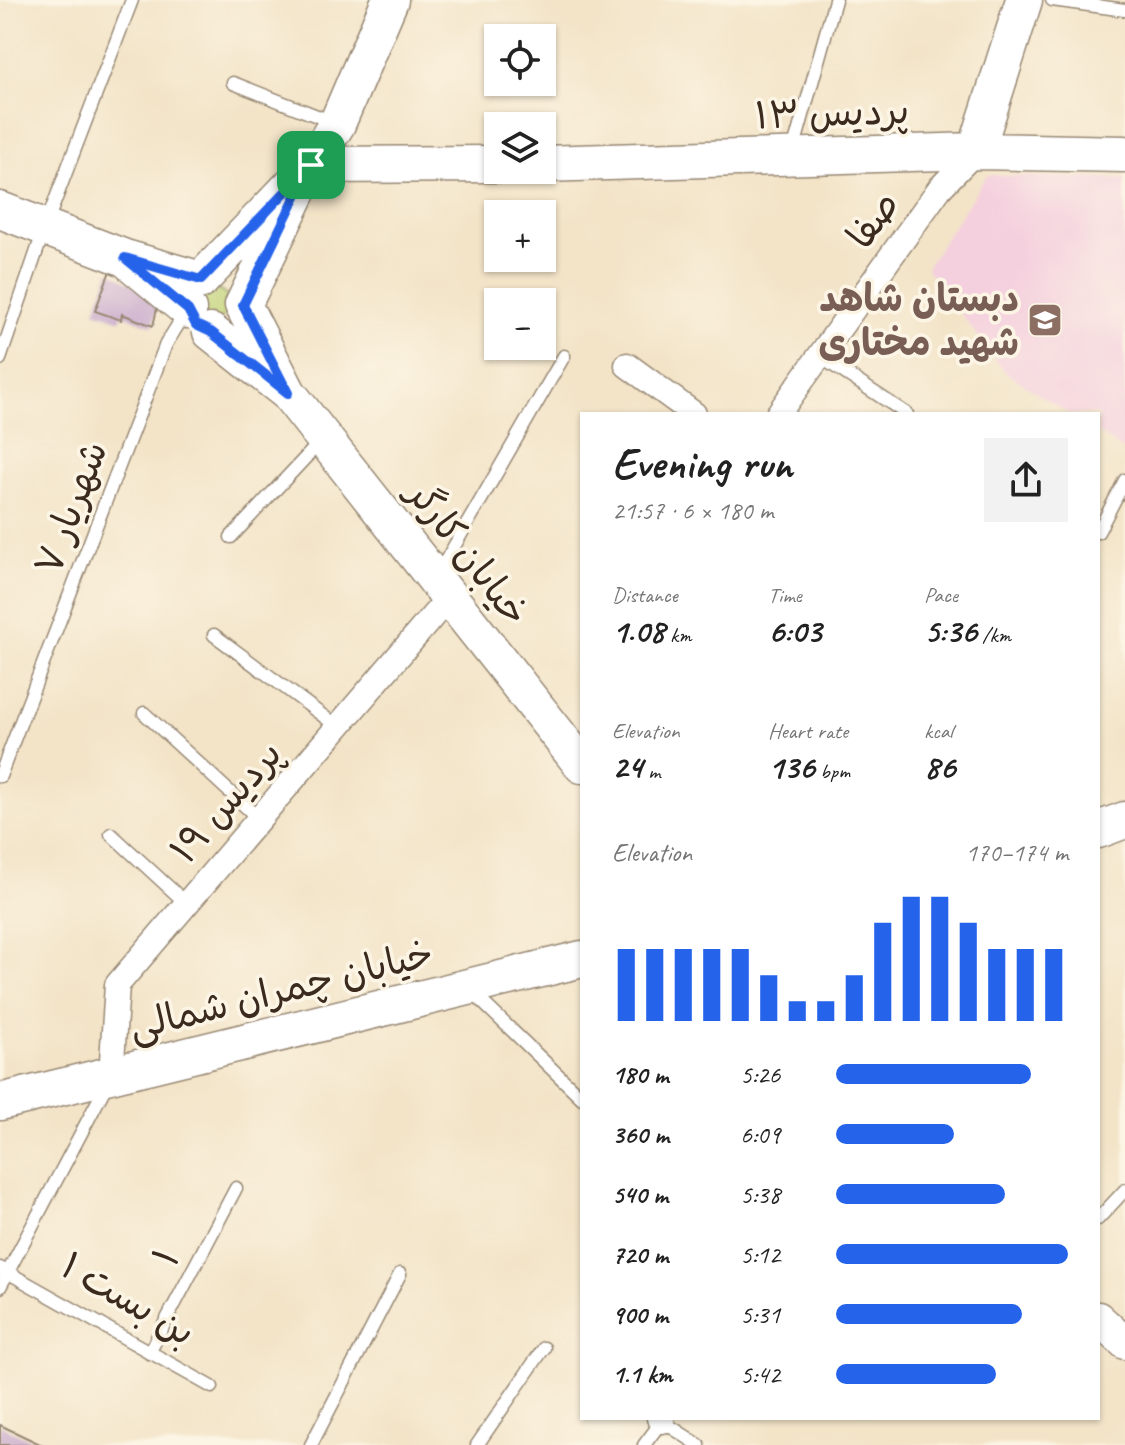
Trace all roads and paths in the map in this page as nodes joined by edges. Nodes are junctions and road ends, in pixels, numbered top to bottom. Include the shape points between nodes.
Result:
1 (132, 0) edge
2 (390, 0) edge
3 (835, 0) edge
4 (1024, 0) edge
5 (1052, 0) edge
6 (1125, 10) edge
7 (233, 83) dead end
8 (337, 124) junction
9 (976, 151) junction
10 (1125, 154) edge
11 (791, 156) junction
12 (484, 164) edge
13 (556, 164) edge
14 (311, 165) junction
15 (0, 210) edge
16 (45, 227) junction
17 (243, 305) junction
18 (200, 307) junction
19 (564, 356) dead end
20 (819, 356) junction
21 (0, 359) edge
22 (627, 365) dead end
23 (288, 393) junction
24 (691, 412) edge
25 (779, 412) edge
26 (904, 412) edge
27 (324, 438) junction
28 (1125, 480) edge
29 (1100, 528) edge
30 (231, 537) dead end
31 (442, 588) junction
32 (214, 635) dead end
33 (144, 713) dead end
34 (338, 727) junction
35 (580, 762) edge
36 (0, 776) edge
37 (259, 819) junction
38 (1125, 820) edge
39 (1100, 829) edge
40 (111, 834) dead end
41 (187, 904) junction
42 (580, 959) edge
43 (467, 987) junction
44 (111, 1076) junction
45 (580, 1096) edge
46 (0, 1102) edge
47 (236, 1188) dead end
48 (1125, 1190) edge
49 (1100, 1217) edge
50 (4, 1270) edge
51 (400, 1274) dead end
52 (0, 1287) edge
53 (1100, 1320) edge
54 (1125, 1343) edge
55 (544, 1348) dead end
56 (149, 1353) junction
57 (212, 1387) dead end
58 (660, 1420) edge
59 (662, 1420) edge
60 (311, 1445) edge
61 (477, 1445) edge
62 (644, 1445) edge
63 (699, 1445) edge

1 - 16 lane
2 - 8 main road
3 - 11 lane
4 - 9 main road
5 - 6 lane
7 - 8 lane
8 - 14 main road
9 - 10 main road, پردیس ۱۳
9 - 11 main road, پردیس ۱۳
9 - 20 street, صفا via 940,188
11 - 13 main road, پردیس ۱۳
12 - 14 main road
14 - 17 main road
14 - 18 main road
15 - 16 main road, خیابان کارگر
16 - 18 main road, خیابان کارگر via 125,258
16 - 21 lane
17 - 18 main road via 234,326
17 - 18 main road, خیابان کارگر via 237,287 220,277
17 - 23 main road, خیابان کارگر
18 - 23 main road, خیابان کارگر
18 - 36 lane, شهریار ۷ via 166,344
19 - 31 lane
20 - 25 street, صفا
20 - 26 lane
22 - 24 street
23 - 27 main road, خیابان کارگر
27 - 30 lane
27 - 31 main road, خیابان کارگر
28 - 29 lane
31 - 34 street, پردیس ۱۹
31 - 35 main road, خیابان کارگر
32 - 34 lane
33 - 37 lane
34 - 37 street, پردیس ۱۹
37 - 41 street, پردیس ۱۹
38 - 39 main road
40 - 41 lane
41 - 44 street, پردیس ۱۹ via 117,985
42 - 43 main road, خیابان چمران شمالی
43 - 44 main road, خیابان چمران شمالی
43 - 45 lane
44 - 46 main road, خیابان چمران شمالی
44 - 50 lane
47 - 56 lane, ۱
48 - 49 lane
50 - 52 lane
50 - 56 lane, بن بست ۱
51 - 60 lane
53 - 54 street
55 - 61 lane
56 - 57 lane, بن بست ۱
58 - 62 lane
59 - 63 lane

